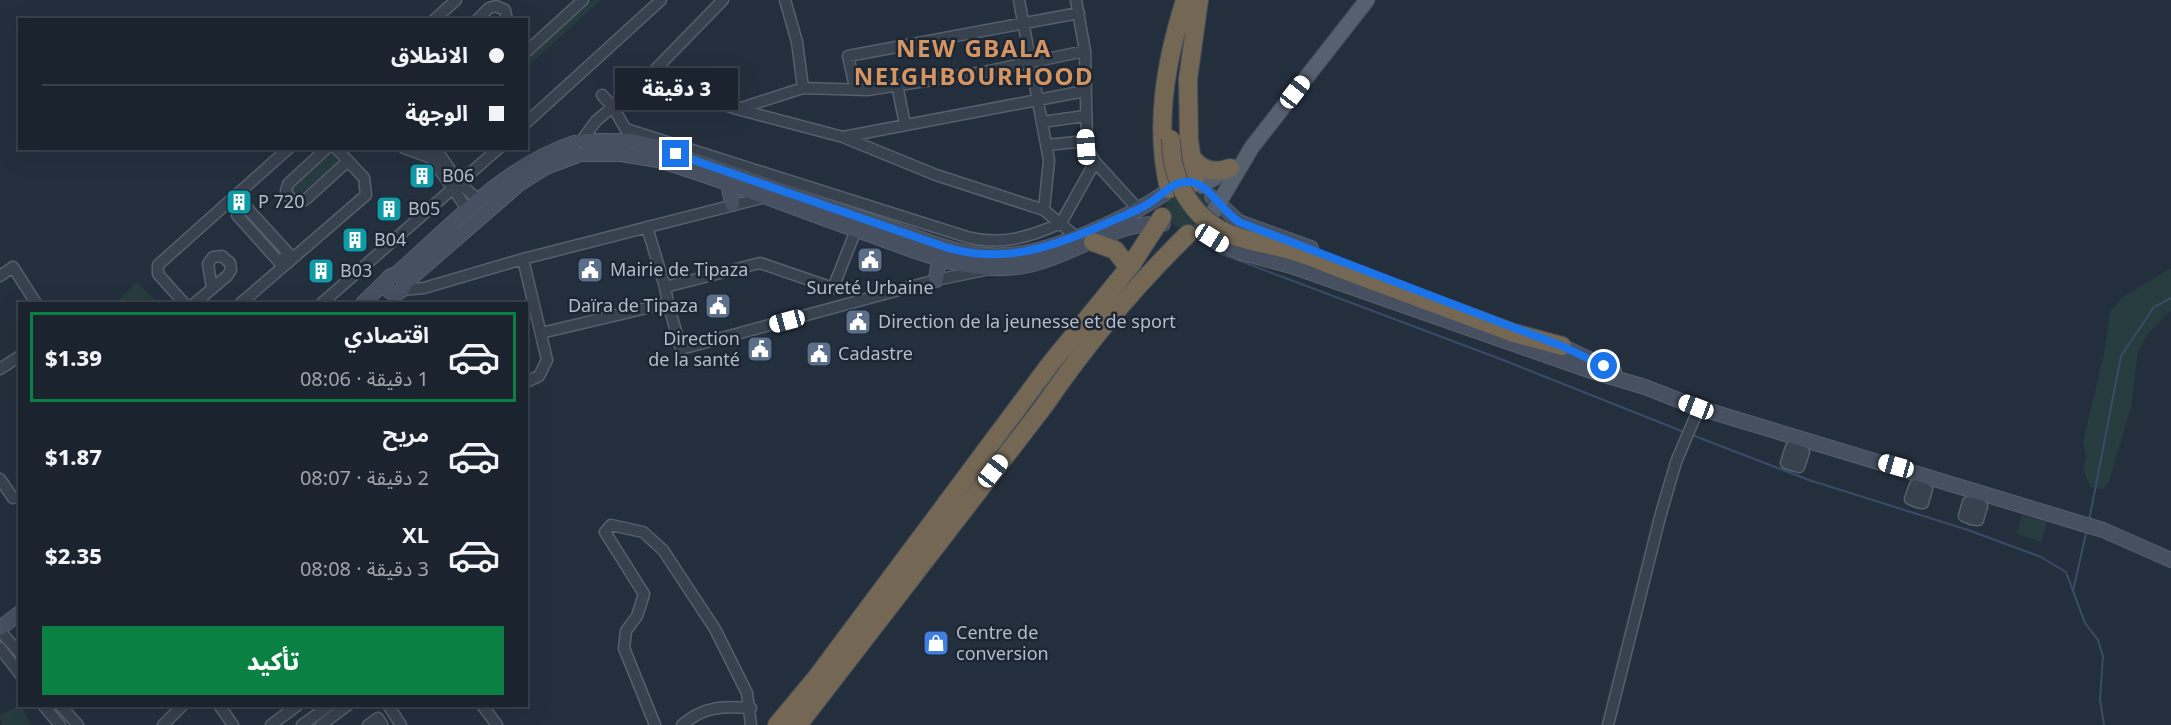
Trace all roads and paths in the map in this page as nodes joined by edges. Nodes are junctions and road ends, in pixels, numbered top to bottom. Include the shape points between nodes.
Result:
1 (456, 0) edge
2 (583, 0) edge
3 (661, 0) edge
4 (723, 0) edge
5 (785, 0) edge
6 (1019, 0) edge
7 (1077, 0) edge
8 (1367, 0) edge
9 (1190, 6) edge
10 (1079, 13) junction
11 (436, 18) edge
12 (480, 18) edge
13 (507, 18) edge
14 (1023, 22) junction
15 (528, 50) edge
16 (1085, 51) junction
17 (1031, 62) junction
18 (647, 78) junction
19 (897, 85) junction
20 (855, 87) junction
21 (803, 88) junction
22 (1085, 91) junction
23 (602, 95) dead end
24 (1038, 101) junction
25 (613, 107) junction
26 (738, 109) junction
27 (1085, 116) junction
28 (528, 121) edge
29 (1042, 122) junction
30 (905, 124) junction
31 (629, 135) junction
32 (843, 137) junction
33 (1047, 146) junction
34 (581, 147) junction
35 (1252, 147) junction
36 (1087, 148) junction
37 (287, 150) edge
38 (325, 150) edge
39 (338, 150) edge
40 (345, 150) edge
41 (417, 150) edge
42 (497, 150) edge
43 (436, 153) edge
44 (1191, 156) junction
45 (348, 161) junction
46 (1095, 162) junction
47 (1230, 168) junction
48 (363, 177) junction
49 (728, 184) junction
50 (458, 186) junction
51 (1167, 191) junction
52 (1208, 196) junction
53 (765, 197) junction
54 (732, 204) junction
55 (473, 205) junction
56 (1138, 209) junction
57 (1044, 210) junction
58 (1163, 222) junction
59 (1061, 224) junction
60 (646, 227) junction
61 (856, 230) junction
62 (1194, 232) junction
63 (1075, 236) junction
64 (1093, 242) junction
65 (523, 259) junction
66 (939, 259) junction
67 (286, 261) junction
68 (990, 268) junction
69 (1129, 268) junction
70 (0, 276) edge
71 (936, 280) junction
72 (397, 285) junction
73 (664, 287) junction
74 (212, 288) dead end
75 (833, 288) junction
76 (35, 302) edge
77 (183, 302) edge
78 (196, 302) edge
79 (242, 302) edge
80 (323, 302) edge
81 (365, 302) edge
82 (385, 302) edge
83 (668, 303) junction
84 (1436, 305) junction
85 (837, 307) junction
86 (541, 333) junction
87 (1508, 341) junction
88 (1562, 346) junction
89 (18, 357) edge
90 (0, 369) edge
91 (528, 381) edge
92 (1645, 387) junction
93 (1699, 408) junction
94 (1799, 444) junction
95 (1792, 465) dead end
96 (0, 479) edge
97 (1923, 481) junction
98 (13, 498) dead end
99 (1977, 498) junction
100 (1917, 502) dead end
101 (1971, 519) dead end
102 (2171, 560) edge
103 (18, 615) edge
104 (0, 629) edge
105 (16, 639) edge
106 (0, 648) edge
107 (18, 671) edge
108 (45, 707) edge
109 (62, 707) edge
110 (70, 707) edge
111 (181, 707) edge
112 (220, 707) edge
113 (295, 707) edge
114 (327, 707) edge
115 (345, 707) edge
116 (484, 707) edge
117 (751, 708) junction
118 (391, 710) edge
119 (83, 724) edge
120 (60, 725) edge
121 (163, 725) edge
122 (234, 725) edge
123 (271, 725) edge
124 (302, 725) edge
125 (321, 725) edge
126 (368, 725) edge
127 (382, 725) edge
128 (401, 725) edge
129 (497, 725) edge
130 (655, 725) edge
131 (682, 725) edge
132 (751, 725) edge
133 (777, 725) edge
134 (798, 725) edge
135 (1608, 725) edge

1 - 11 street
2 - 15 street
3 - 28 street
4 - 18 street
5 - 21 street via 797,42
6 - 14 street
7 - 10 street
8 - 35 main road
9 - 44 highway
9 - 51 highway via 1165,77 1162,145
9 - 84 highway, bridge via 1171,139 1171,160 1181,190 1218,228 1290,250
10 - 14 street
10 - 16 street
12 - 13 street via 496,6 505,10
14 - 17 street
14 - 20 street via 848,56
16 - 17 street
16 - 22 street
17 - 19 street
17 - 24 street
18 - 25 street
18 - 26 street
19 - 20 street via 867,90
19 - 30 street
20 - 21 street
21 - 26 street
22 - 24 street
22 - 27 street
23 - 25 street
24 - 29 street
24 - 30 street
25 - 31 street
25 - 34 street via 592,126
26 - 32 street
27 - 29 street
27 - 36 street
29 - 33 street
30 - 32 street
31 - 34 main road
31 - 59 street via 980,240 1020,239
31 - 63 main road via 966,253 1018,254
32 - 57 street via 936,175
33 - 36 street via 1076,142
33 - 57 street via 1050,160
34 - 49 main road via 648,158
34 - 55 main road via 527,164
34 - 72 main road via 519,184
35 - 47 main road
35 - 52 main road
36 - 46 street
37 - 77 street via 158,265 158,274
38 - 45 street via 288,184 286,191 291,199 304,200
39 - 45 street
40 - 48 street via 367,174
41 - 43 street
42 - 50 street
43 - 50 street
44 - 47 highway via 1199,166 1211,171
44 - 52 highway
45 - 48 street
46 - 56 street
46 - 59 street
47 - 52 main road
48 - 67 street via 366,195
49 - 53 main road
49 - 54 main road
50 - 55 street
50 - 80 street
51 - 52 main road via 1184,181
51 - 56 main road
51 - 58 main road via 1161,205
52 - 62 main road via 1210,221
52 - 88 main road via 1239,222
53 - 54 street
53 - 61 main road
54 - 60 street
55 - 72 main road
56 - 63 main road
57 - 59 street
58 - 62 main road via 1179,232
58 - 64 main road
58 - 69 highway
59 - 63 street
60 - 65 street
60 - 73 street
61 - 66 main road
61 - 75 street
62 - 87 main road via 1224,246
62 - 134 highway via 1116,310 1079,355
64 - 68 main road via 1038,263
64 - 69 highway via 1115,250
65 - 72 street via 424,288
65 - 86 street
66 - 68 main road
66 - 71 main road
67 - 67 street via 289,254 246,207 237,215 279,262
67 - 79 street
68 - 71 street
69 - 133 highway via 1051,363
70 - 76 street via 13,267
71 - 85 street
72 - 81 main road
72 - 82 main road
73 - 75 street via 760,263
73 - 83 street
74 - 78 street
75 - 85 street
83 - 85 street via 681,350
83 - 86 street
84 - 87 highway
84 - 88 highway
86 - 91 street via 546,363 539,376
87 - 92 main road
88 - 92 main road
89 - 90 street
92 - 93 main road
93 - 94 main road
93 - 135 street via 1660,517
94 - 95 street via 1804,452 1799,467
94 - 97 main road
96 - 98 street
97 - 99 main road
97 - 100 street via 1928,489 1923,504
99 - 101 street via 1982,506 1978,520
99 - 102 main road via 2103,530
103 - 104 main road
104 - 105 street
106 - 107 street
108 - 120 street
109 - 119 street
110 - 119 street
111 - 121 street
112 - 122 street
113 - 123 street
114 - 124 street
115 - 125 street
116 - 129 street
117 - 130 street via 715,629 663,550 643,532 610,525 605,532 644,594 637,616 626,631 624,648
117 - 131 street via 711,707 694,714
117 - 132 street
118 - 127 street
118 - 128 street
126 - 127 street via 378,718

